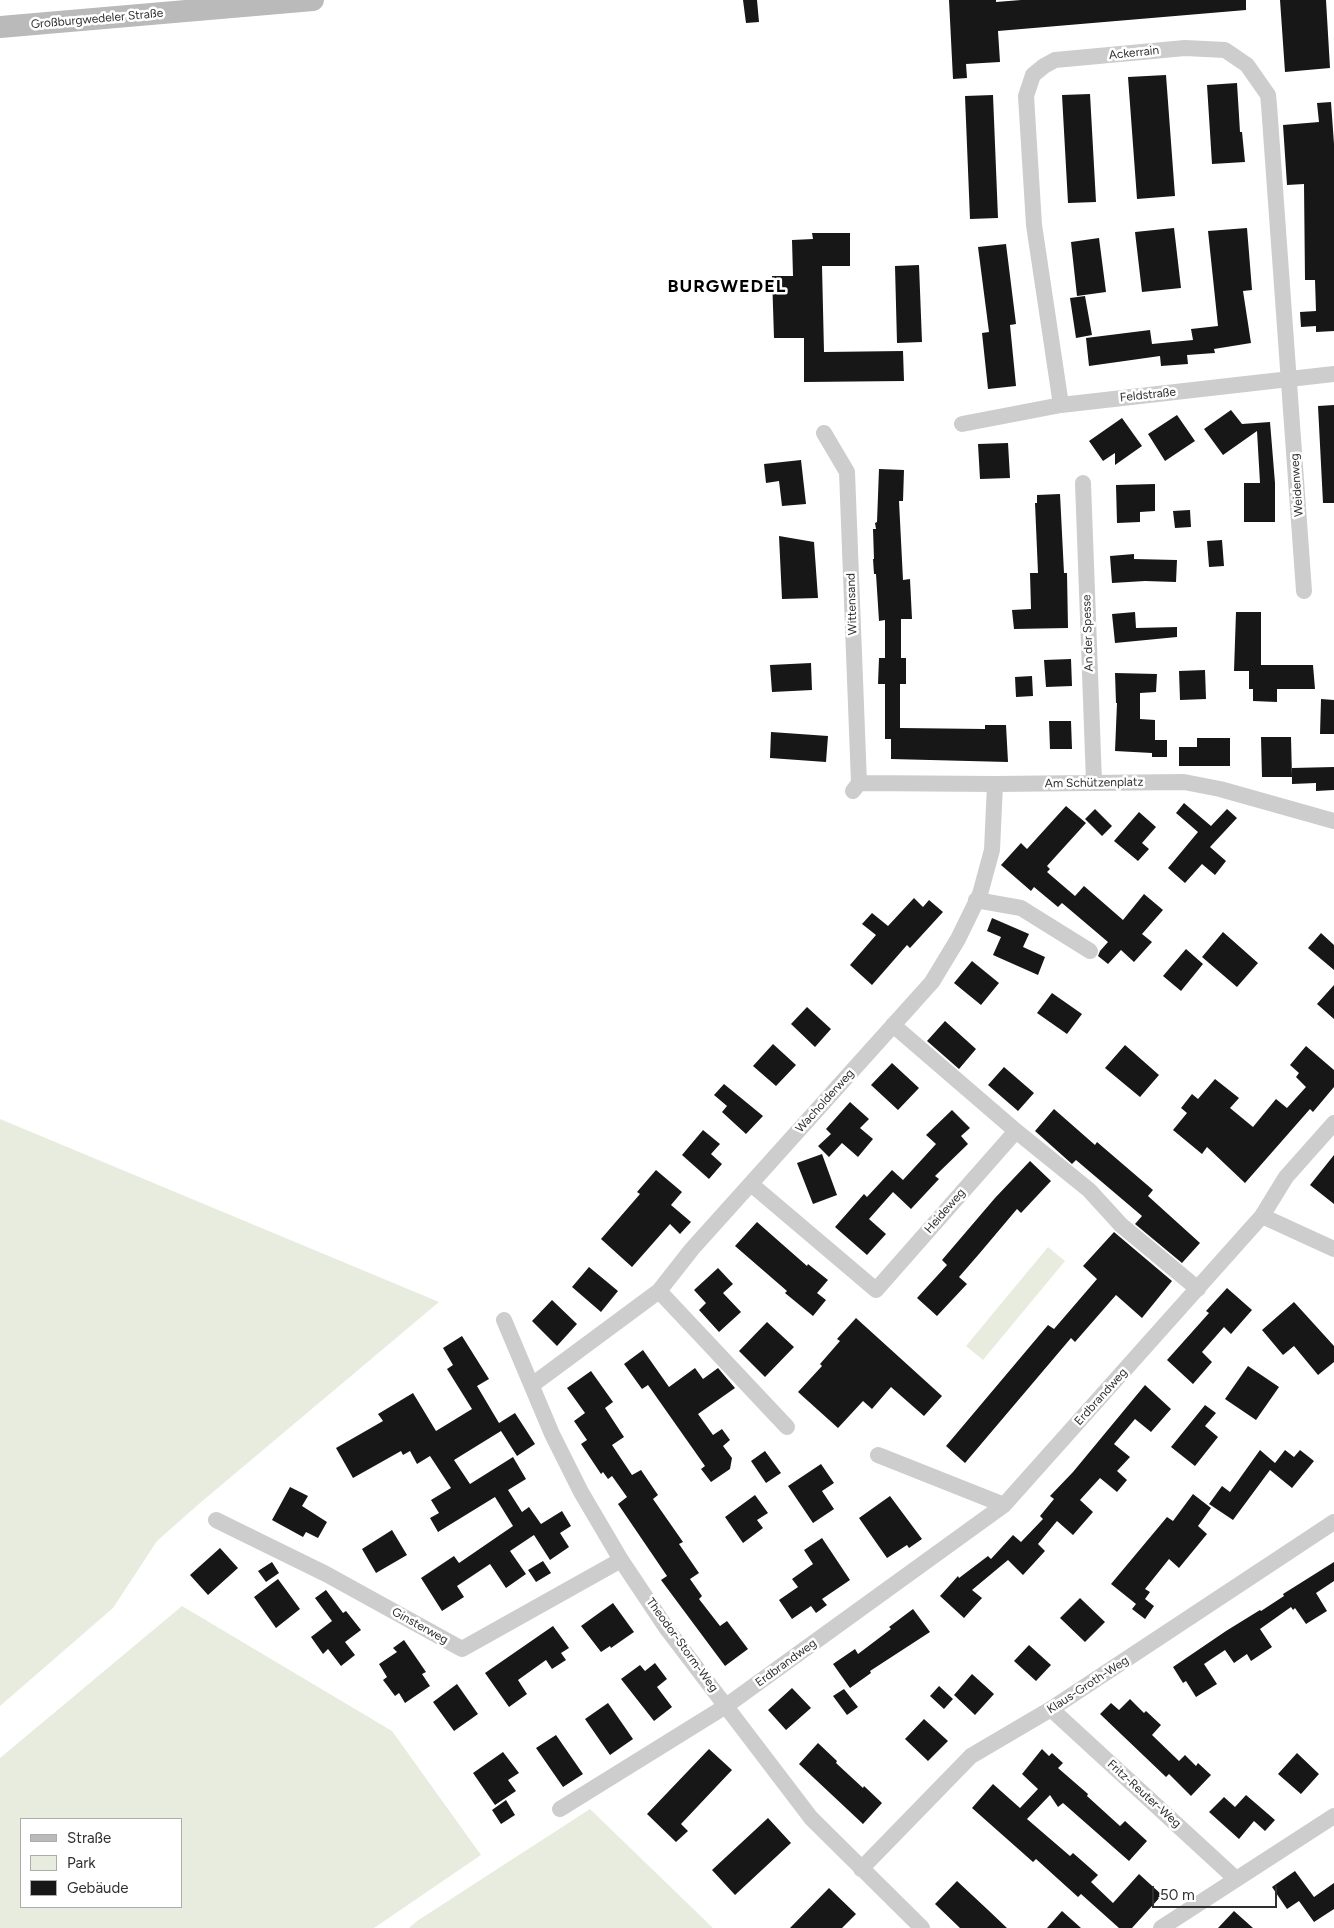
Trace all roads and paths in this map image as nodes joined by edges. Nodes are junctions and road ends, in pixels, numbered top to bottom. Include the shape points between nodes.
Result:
1 (313, 0) edge
2 (0, 27) edge
3 (1334, 374) edge
4 (1290, 380) junction
5 (1061, 405) junction
6 (962, 424) dead end
7 (824, 433) dead end
8 (1083, 484) dead end
9 (1304, 591) dead end
10 (1094, 782) junction
11 (995, 784) junction
12 (856, 787) joint
13 (1334, 821) edge
14 (976, 900) junction
15 (1090, 951) dead end
16 (894, 1026) junction
17 (1334, 1123) edge
18 (1016, 1130) junction
19 (751, 1184) junction
20 (1262, 1216) junction
21 (1334, 1249) edge
22 (1198, 1290) junction
23 (659, 1292) junction
24 (504, 1320) dead end
25 (532, 1386) junction
26 (787, 1427) dead end
27 (878, 1455) dead end
28 (1004, 1505) junction
29 (216, 1520) dead end
30 (1334, 1522) edge
31 (621, 1560) junction
32 (726, 1706) junction
33 (1051, 1709) junction
34 (560, 1809) dead end
35 (1334, 1816) edge
36 (861, 1869) junction
37 (1236, 1879) junction
38 (922, 1928) edge
39 (1161, 1928) edge

1 - 2 street, Großburgwedeler Straße
3 - 4 street, Feldstraße
4 - 5 street, Feldstraße
4 - 5 street, Ackerrain via 1270,105 1268,95 1248,64 1225,50 1185,48 1055,60 1033,75 1026,96 1034,225
4 - 9 street, Weidenweg
5 - 6 street, Feldstraße
7 - 12 street, Wittensand via 847,472
8 - 10 street, An der Spesse
10 - 11 street, Am Schützenplatz
10 - 13 street, Am Schützenplatz via 1184,782
11 - 12 street, Am Schützenplatz
11 - 14 street, Wacholderweg via 992,850
14 - 15 street via 1021,908
14 - 16 street, Wacholderweg via 958,939 932,982
16 - 18 street
16 - 19 street, Wacholderweg
17 - 20 street, Erdbrandweg via 1286,1177
18 - 19 street, Heideweg via 876,1290
18 - 22 street via 1089,1190 1121,1225
19 - 23 street, Wacholderweg via 692,1249
20 - 21 street
20 - 22 street, Erdbrandweg
22 - 28 street, Erdbrandweg
23 - 25 street, Wacholderweg
23 - 26 street
24 - 25 street, Theodor-Storm-Weg
25 - 31 street, Theodor-Storm-Weg via 581,1492
27 - 28 street
28 - 32 street, Erdbrandweg
29 - 31 street, Ginsterweg via 326,1574 462,1649
30 - 33 street, Klaus-Groth-Weg
31 - 32 street, Theodor-Storm-Weg
32 - 34 street, Erdbrandweg
32 - 36 street, Theodor-Storm-Weg via 811,1818
33 - 36 street, Klaus-Groth-Weg via 971,1756
33 - 37 street, Fritz-Reuter-Weg
35 - 37 street
36 - 38 street, Theodor-Storm-Weg
37 - 39 street

